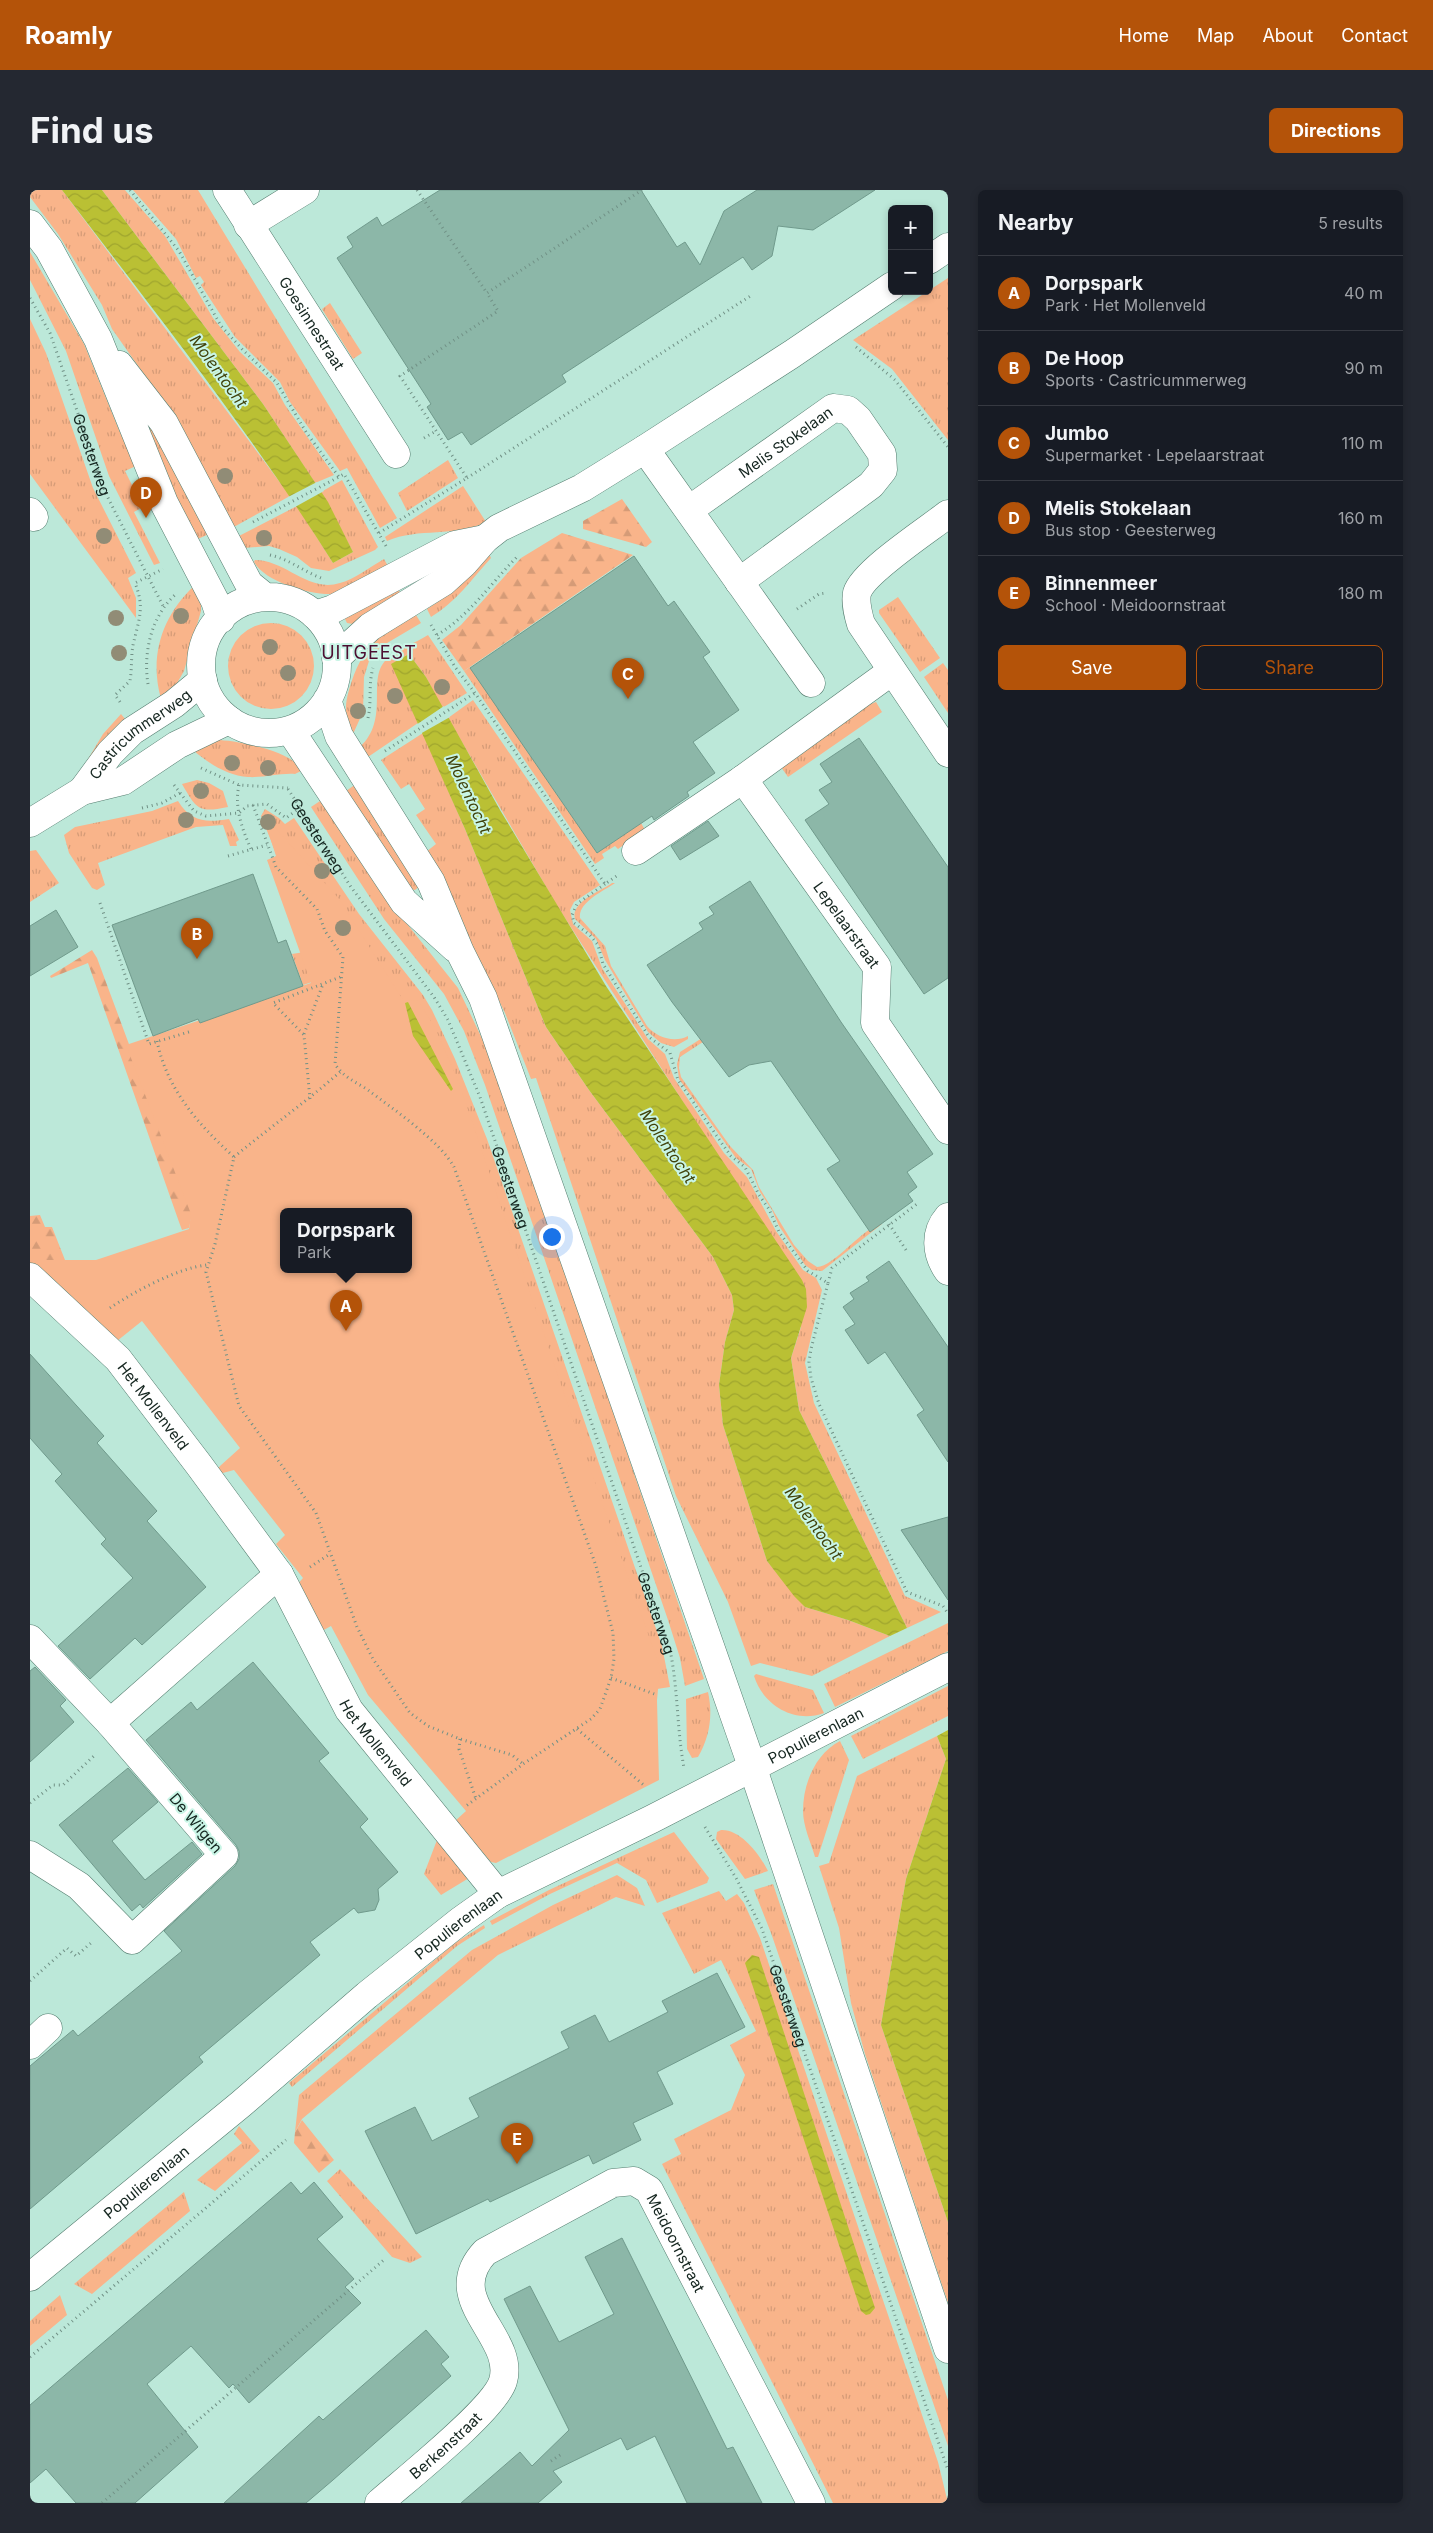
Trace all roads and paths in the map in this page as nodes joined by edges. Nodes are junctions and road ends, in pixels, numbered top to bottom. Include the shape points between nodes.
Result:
1 (227, 190) edge
2 (304, 190) edge
3 (417, 190) edge
4 (642, 190) edge
5 (30, 224) edge
6 (248, 225) junction
7 (948, 248) edge
8 (933, 257) edge
9 (888, 289) edge
10 (487, 293) junction
11 (752, 295) dead end
12 (30, 298) edge
13 (824, 332) junction
14 (98, 339) junction
15 (948, 447) edge
16 (646, 449) junction
17 (396, 454) dead end
18 (339, 477) dead end
19 (467, 478) junction
20 (285, 505) dead end
21 (689, 510) junction
22 (948, 514) edge
23 (379, 533) dead end
24 (485, 539) junction
25 (523, 551) dead end
26 (235, 558) junction
27 (201, 574) junction
28 (324, 580) dead end
29 (739, 582) junction
30 (857, 592) junction
31 (265, 597) junction
32 (163, 606) junction
33 (315, 615) junction
34 (221, 619) junction
35 (436, 622) dead end
36 (772, 627) junction
37 (425, 628) dead end
38 (437, 636) dead end
39 (336, 658) junction
40 (376, 662) dead end
41 (892, 671) junction
42 (203, 680) junction
43 (811, 683) dead end
44 (148, 687) dead end
45 (474, 692) dead end
46 (327, 700) junction
47 (228, 720) junction
48 (290, 730) junction
49 (410, 734) dead end
50 (348, 751) junction
51 (948, 753) edge
52 (200, 768) dead end
53 (319, 771) junction
54 (743, 779) junction
55 (240, 784) junction
56 (288, 788) junction
57 (82, 791) junction
58 (253, 805) dead end
59 (30, 823) edge
60 (267, 845) junction
61 (251, 849) junction
62 (636, 851) dead end
63 (228, 856) dead end
64 (604, 884) dead end
65 (100, 903) dead end
66 (460, 952) junction
67 (343, 976) junction
68 (323, 983) junction
69 (192, 1031) dead end
70 (304, 1034) junction
71 (157, 1042) junction
72 (340, 1072) junction
73 (310, 1099) junction
74 (948, 1130) edge
75 (234, 1157) junction
76 (918, 1203) dead end
77 (948, 1217) edge
78 (207, 1265) junction
79 (948, 1271) edge
80 (30, 1277) edge
81 (828, 1283) junction
82 (87, 1328) junction
83 (279, 1574) junction
84 (947, 1612) edge
85 (30, 1639) edge
86 (948, 1667) edge
87 (611, 1678) junction
88 (657, 1694) dead end
89 (115, 1729) junction
90 (577, 1729) junction
91 (460, 1739) junction
92 (523, 1764) junction
93 (752, 1766) junction
94 (646, 1787) dead end
95 (476, 1799) junction
96 (689, 1800) junction
97 (30, 1803) edge
98 (463, 1808) dead end
99 (30, 1855) edge
100 (498, 1894) junction
101 (114, 1923) junction
102 (30, 1981) edge
103 (286, 2140) dead end
104 (385, 2259) dead end
105 (30, 2277) edge
106 (948, 2348) edge
107 (30, 2357) edge
108 (503, 2381) joint
109 (563, 2453) dead end
110 (551, 2461) dead end
111 (948, 2470) edge
112 (102, 2503) edge
113 (379, 2503) edge
114 (811, 2503) edge

1 - 6 street, Goesinnestraat
2 - 6 street
3 - 10 path
4 - 10 path
5 - 14 street via 50,249
6 - 17 street, Goesinnestraat
7 - 8 street
9 - 13 street
10 - 19 path via 498,311 400,376
11 - 19 path
12 - 32 path, Geesterweg via 50,333 106,494
13 - 15 path via 850,342 896,380
13 - 16 street
14 - 26 street via 164,423
14 - 27 street via 164,503
16 - 21 street
16 - 24 street via 582,488 499,528
18 - 20 path
19 - 23 path
21 - 29 street
21 - 29 street, Melis Stokelaan via 834,408 848,410 858,419 882,454 883,470 871,485
22 - 30 street via 880,566
24 - 33 street via 455,545 333,609
24 - 39 street via 443,582 370,627
25 - 38 path via 455,625
26 - 28 path via 260,553 274,556
26 - 31 street via 249,584
27 - 32 path
27 - 34 street
29 - 36 street
30 - 36 path via 818,594
30 - 41 street via 856,606 861,624
31 - 33 street via 285,598 303,605
31 - 34 street via 246,601 229,610
32 - 44 path via 147,650
33 - 39 street via 330,634
34 - 42 street via 206,641 202,660
35 - 37 path
36 - 43 street
39 - 46 street via 337,672
40 - 50 path via 370,678 372,701 368,720
41 - 51 street
41 - 54 street
42 - 47 street via 210,697
42 - 57 street, Castricummerweg via 174,704 132,730
45 - 49 path
46 - 48 street via 307,722
46 - 50 street via 339,736
47 - 48 street via 253,731
47 - 57 street, Castricummerweg via 177,744 123,781
48 - 53 street
50 - 66 street via 431,882
52 - 55 path
53 - 56 path
53 - 66 street via 404,902
54 - 62 street
54 - 74 street, Lepelaarstraat via 877,967 875,1023
55 - 56 path
55 - 61 path via 236,799
56 - 96 path, Geesterweg via 352,888 434,996 461,1049 671,1654 677,1693 678,1738
57 - 59 street, Castricummerweg
58 - 60 path
60 - 61 path
60 - 67 path via 282,874 318,909 325,931 343,957
61 - 63 path
64 - 81 path via 577,904 572,915 574,923 598,945 603,964 649,1037 670,1053 678,1080 723,1145 745,1167 779,1232 808,1271
65 - 71 path via 149,1044
66 - 93 street via 483,998
67 - 68 path
67 - 72 path via 335,1059
68 - 70 path
68 - 70 path via 273,1003
69 - 71 path
70 - 73 path
71 - 75 path via 171,1083 183,1103
72 - 73 path
72 - 87 path via 434,1143 454,1167 596,1566 613,1633
73 - 75 path
75 - 78 path via 215,1244
76 - 81 path via 832,1268
77 - 79 street via 938,1234 939,1249
78 - 82 path via 194,1266 127,1297
78 - 91 path via 206,1272 239,1406 316,1513 340,1583 373,1659 410,1713
80 - 82 street, Het Mollenveld
81 - 84 path via 809,1362 819,1404 907,1592 942,1606
82 - 83 street, Het Mollenveld via 118,1359
83 - 89 street
83 - 100 street, Het Mollenveld via 349,1710
85 - 89 street
86 - 93 street, Populierenlaan
87 - 88 path
87 - 90 path via 600,1709
89 - 97 path via 64,1785 53,1785
89 - 101 street, De Wilgen via 224,1855 132,1940
90 - 92 path
90 - 94 path
91 - 92 path via 512,1755
91 - 95 path via 459,1749
92 - 95 path
93 - 96 street, Populierenlaan
93 - 106 street
95 - 98 path
96 - 100 street, Populierenlaan
96 - 111 path, Geesterweg via 762,1929
99 - 101 street, De Wilgen via 79,1886
100 - 105 street, Populierenlaan via 367,1994 241,2104
101 - 102 path via 76,1956 67,1948
103 - 107 path
104 - 112 path
108 - 113 street, Berkenstraat via 489,2405
108 - 114 street, Meidoornstraat via 504,2360 474,2301 470,2277 475,2263 486,2252 613,2182 634,2181 649,2190
109 - 110 path

